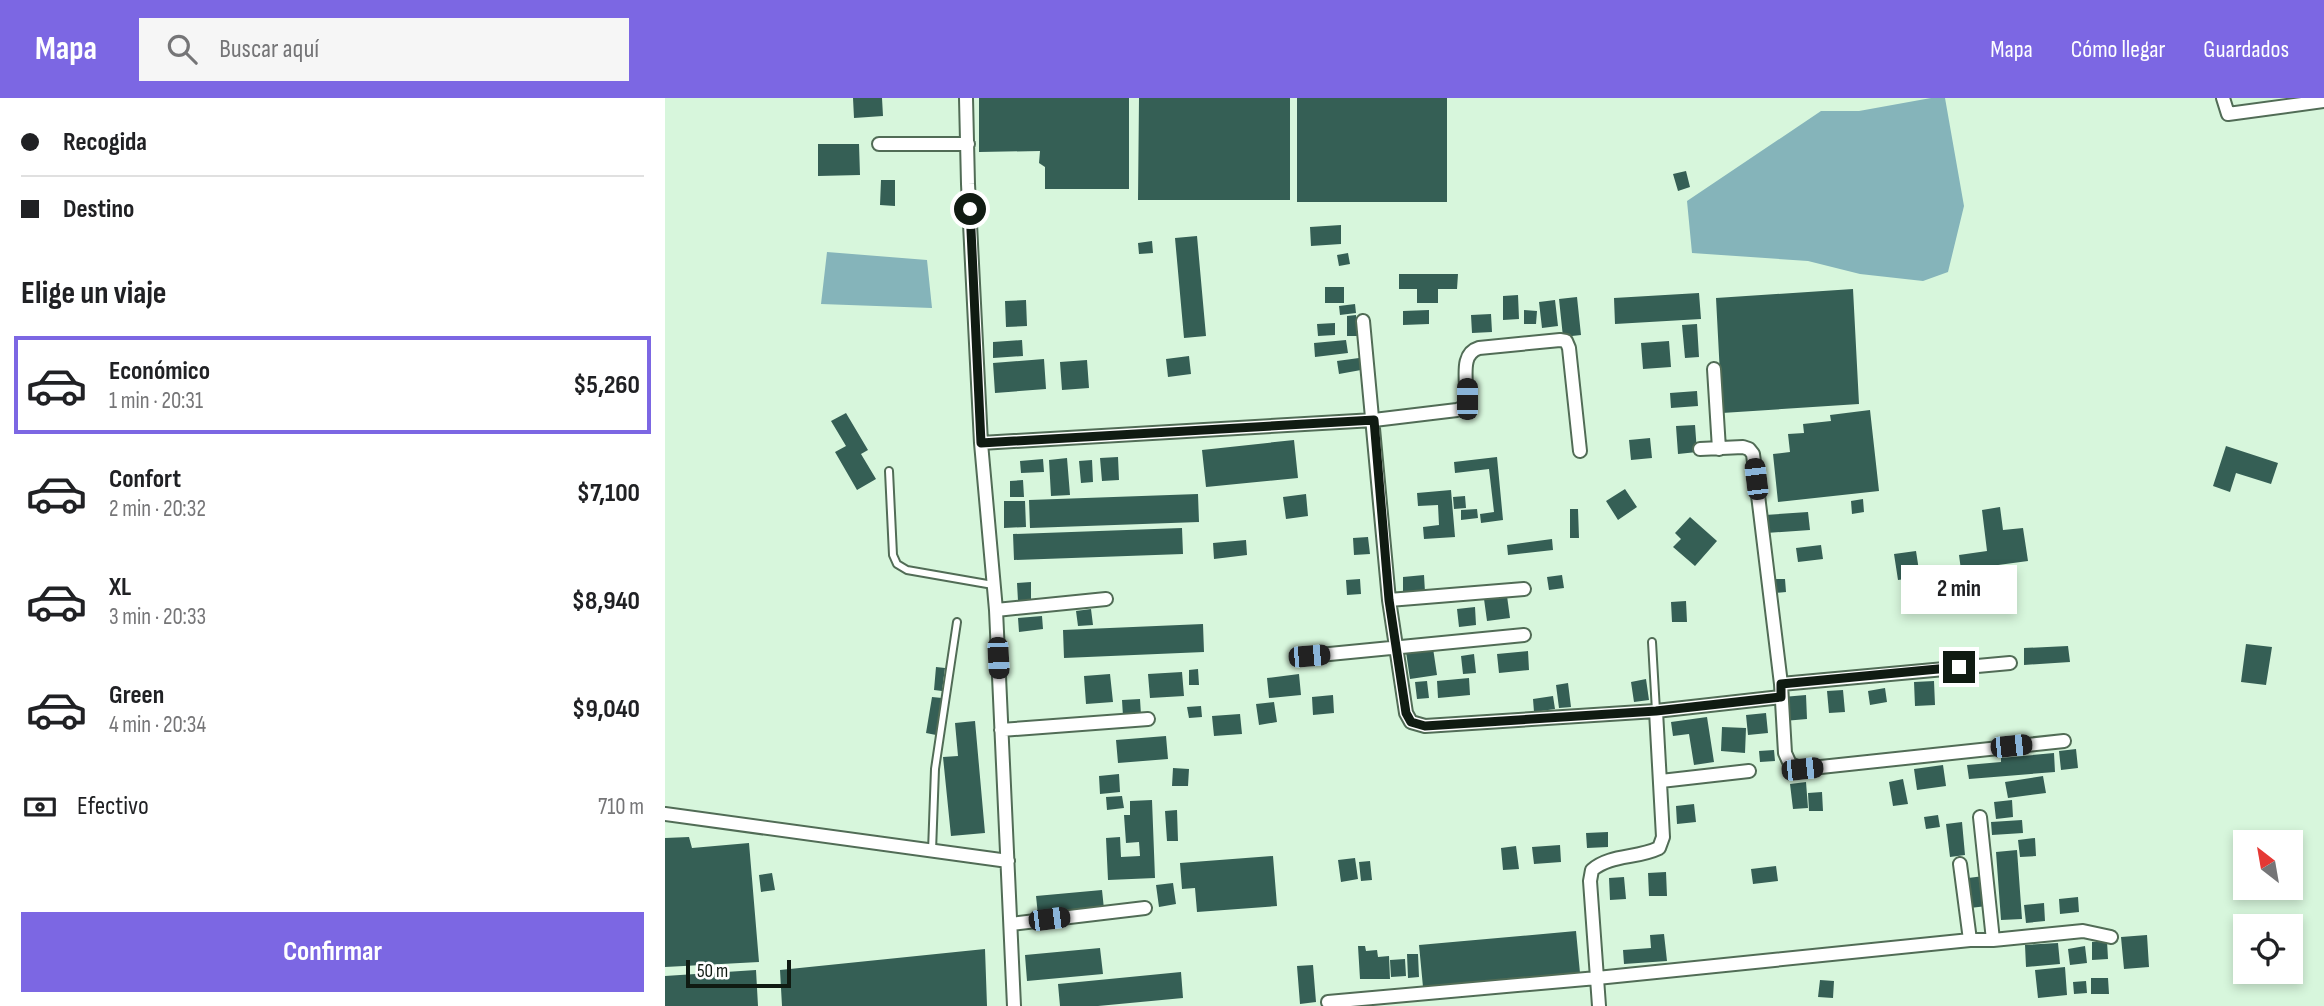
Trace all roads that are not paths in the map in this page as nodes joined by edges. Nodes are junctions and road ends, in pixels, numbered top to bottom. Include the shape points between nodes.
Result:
1 (966, 98) edge
2 (2223, 98) edge
3 (2324, 101) edge
4 (879, 144) dead end
5 (968, 144) junction
6 (1363, 321) dead end
7 (1714, 369) dead end
8 (1374, 420) junction
9 (981, 443) junction
10 (1700, 449) dead end
11 (1719, 449) junction
12 (1580, 451) dead end
13 (889, 471) dead end
14 (993, 585) junction
15 (1524, 589) dead end
16 (1106, 599) dead end
17 (1389, 600) junction
18 (996, 610) junction
19 (957, 622) dead end
20 (1524, 635) dead end
21 (1652, 642) dead end
22 (1395, 648) junction
23 (1309, 656) dead end
24 (2010, 663) dead end
25 (1781, 690) junction
26 (1656, 711) junction
27 (1148, 719) dead end
28 (1001, 730) junction
29 (2064, 741) dead end
30 (1749, 771) dead end
31 (1661, 781) junction
32 (665, 814) edge
33 (1980, 817) dead end
34 (932, 851) junction
35 (1008, 861) junction
36 (1960, 864) dead end
37 (1145, 908) dead end
38 (1011, 924) junction
39 (2111, 937) dead end
40 (1970, 940) junction
41 (1993, 940) junction
42 (1597, 978) junction
43 (1328, 1002) dead end
44 (1014, 1006) edge
45 (1599, 1006) edge

1 - 5 street
2 - 3 street via 2228,114
4 - 5 street
5 - 9 street
6 - 8 street
7 - 11 street
8 - 9 street
8 - 12 street via 1464,407 1466,357 1471,351 1560,340 1569,348
8 - 17 street
9 - 14 street
10 - 11 street
11 - 25 street via 1743,447 1753,454
13 - 14 lane via 897,565
14 - 18 street
15 - 17 street
16 - 18 street
17 - 22 street
18 - 28 street
19 - 34 lane via 935,769
20 - 22 street
21 - 26 lane
22 - 23 street
22 - 26 street via 1406,713 1411,722 1425,726
24 - 25 street
25 - 26 street
25 - 29 street via 1785,752 1790,764 1802,769
26 - 31 street
27 - 28 street
28 - 35 street
30 - 31 street
31 - 42 street via 1663,836 1658,848 1603,861 1591,870
32 - 34 street
33 - 41 street
34 - 35 street
35 - 38 street
36 - 40 street
37 - 38 street
38 - 44 street
39 - 41 street via 2083,931
40 - 41 street
40 - 42 street
42 - 43 street
42 - 45 street

